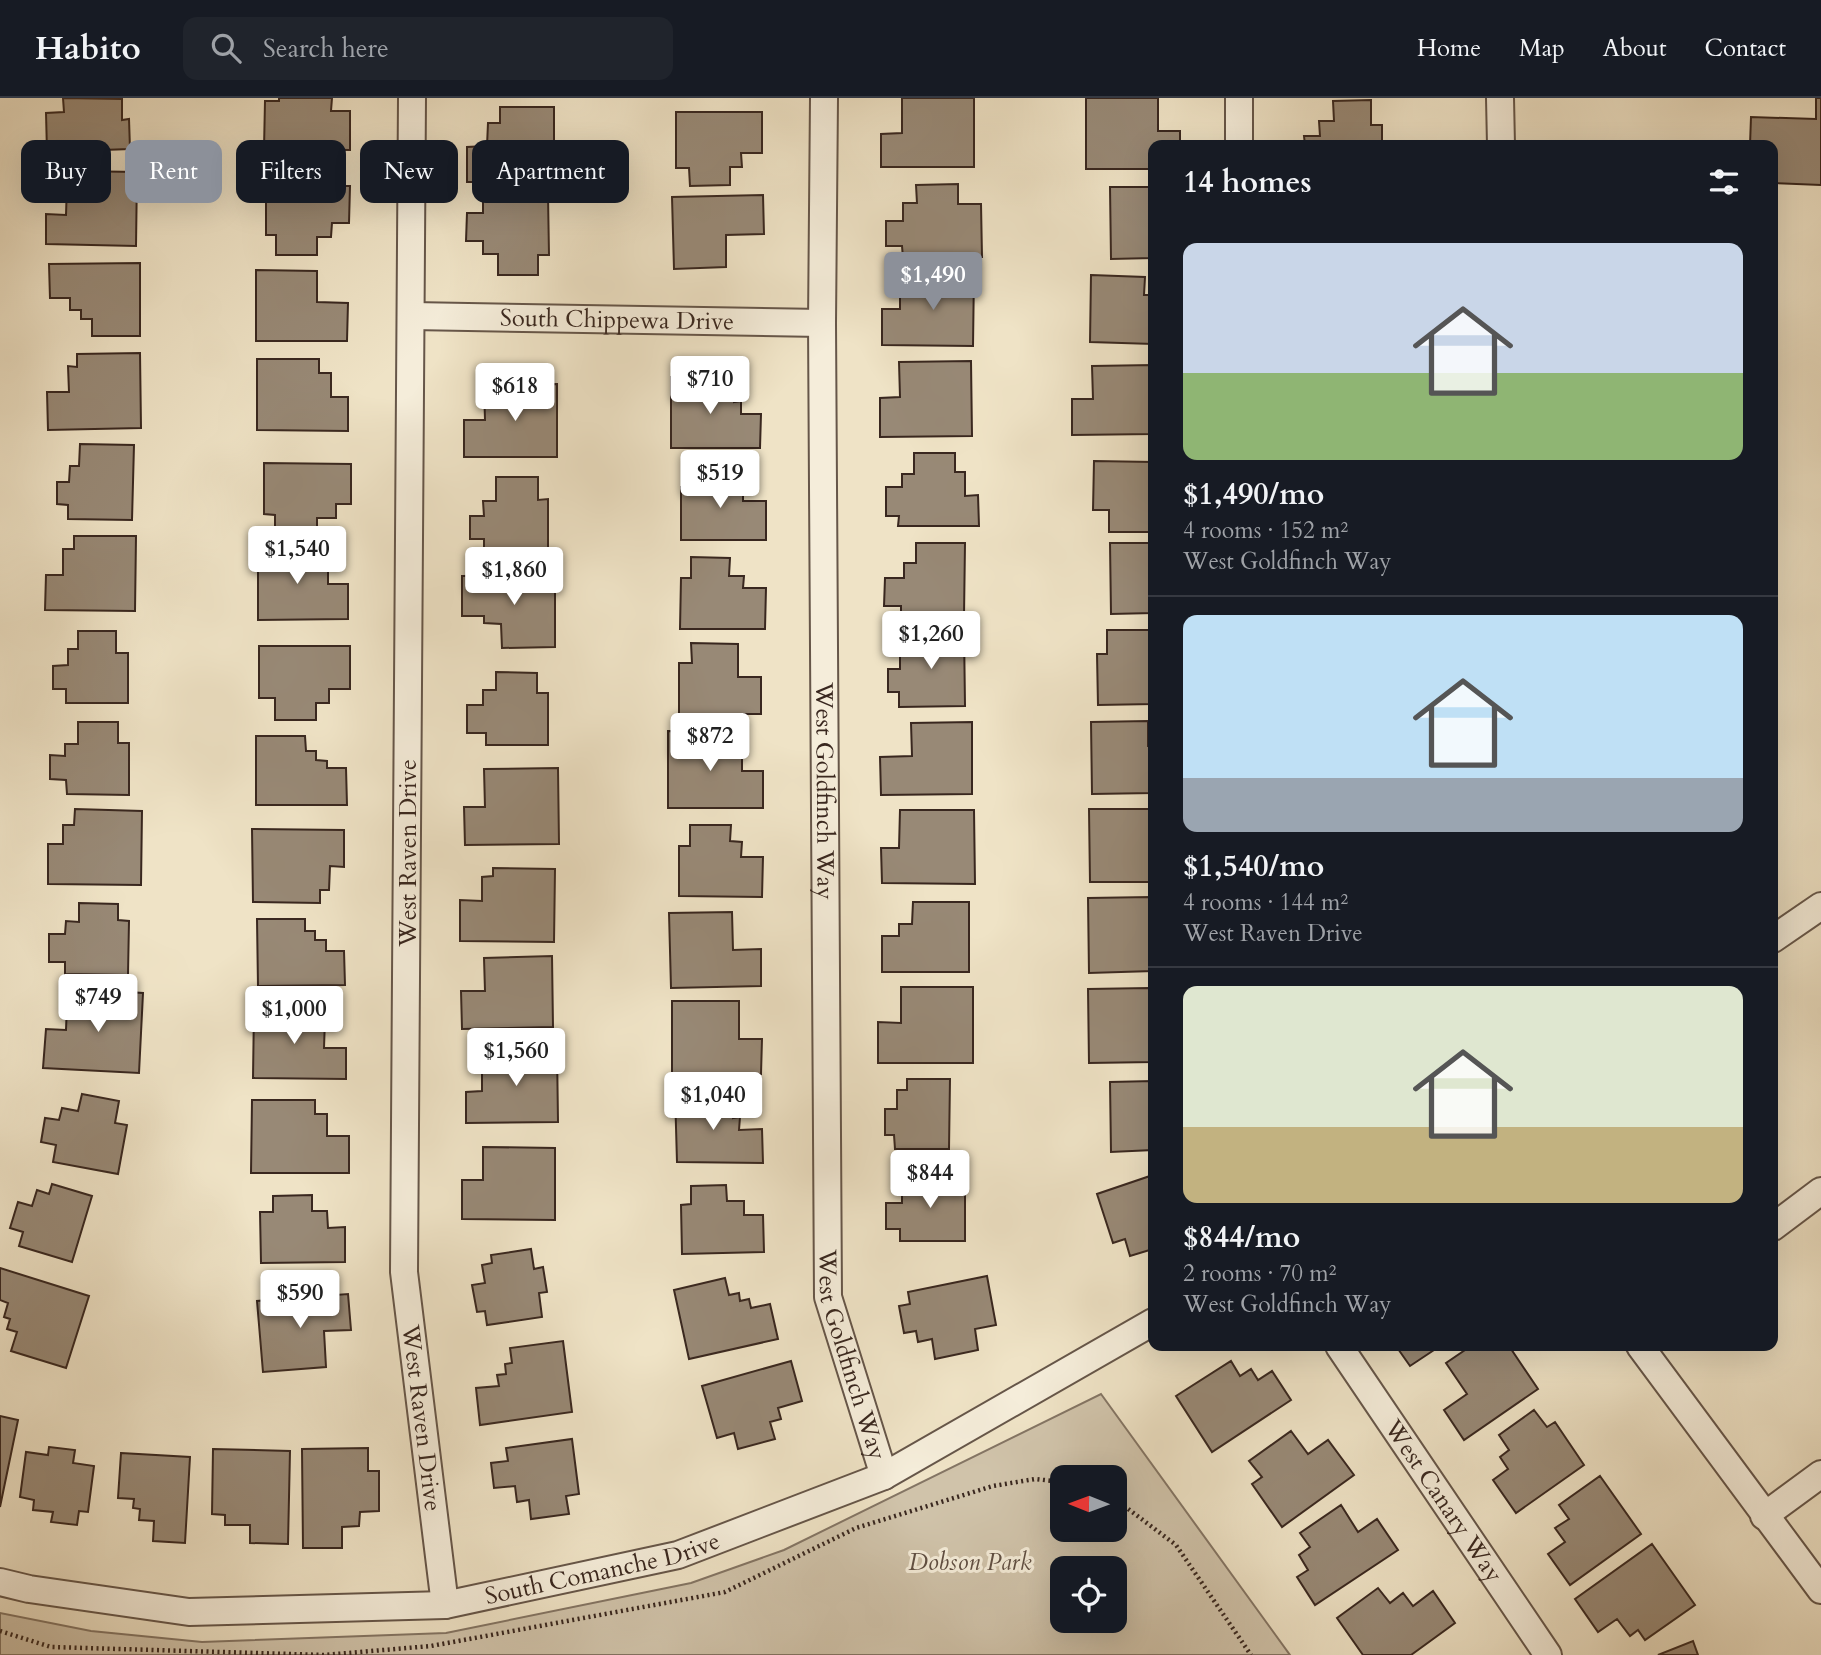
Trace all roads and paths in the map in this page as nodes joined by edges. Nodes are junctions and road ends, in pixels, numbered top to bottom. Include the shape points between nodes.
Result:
1 (412, 98) edge
2 (824, 98) edge
3 (1239, 98) edge
4 (1500, 98) edge
5 (1239, 140) edge
6 (1501, 140) edge
7 (412, 316) junction
8 (822, 323) junction
9 (1821, 906) edge
10 (1778, 936) edge
11 (1821, 1191) edge
12 (1778, 1223) edge
13 (1148, 1325) edge
14 (1342, 1351) edge
15 (1644, 1351) edge
16 (1821, 1475) edge
17 (884, 1476) junction
18 (1127, 1508) edge
19 (1764, 1516) junction
20 (0, 1582) edge
21 (1821, 1590) edge
22 (445, 1605) junction
23 (1251, 1655) edge
24 (1548, 1655) edge

1 - 7 street, West Raven Drive
2 - 8 street, West Goldfinch Way
3 - 5 street
4 - 6 street
7 - 8 street, South Chippewa Drive
7 - 22 street, West Raven Drive via 404,1272
8 - 17 street, West Goldfinch Way via 828,1297
9 - 10 street
11 - 12 street
13 - 17 street, South Comanche Drive
14 - 24 street, West Canary Way
15 - 19 street
16 - 19 street
17 - 22 street, South Comanche Drive via 678,1555
18 - 23 path via 1176,1545
19 - 21 street
20 - 22 street, South Comanche Drive via 188,1612

